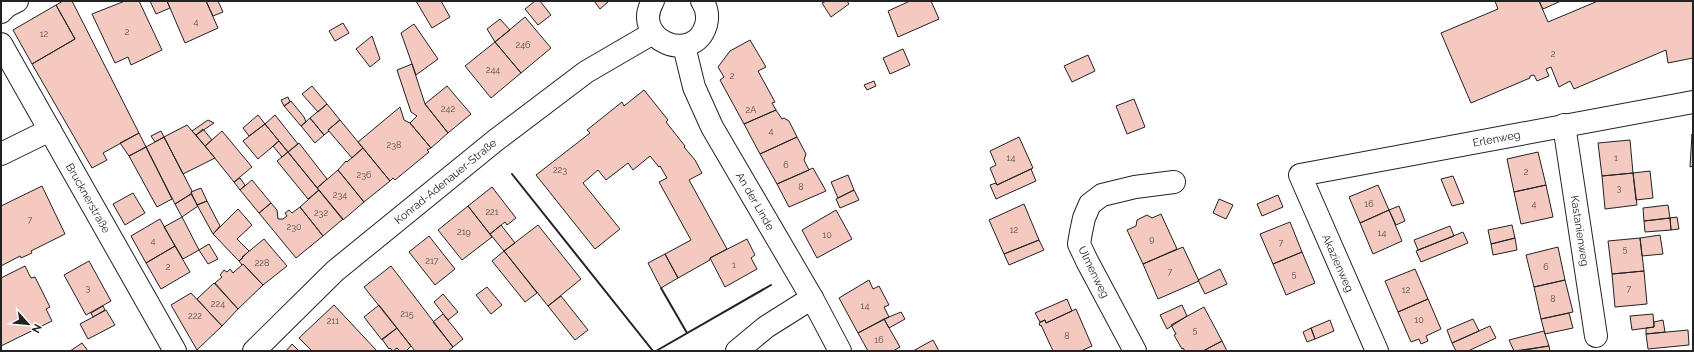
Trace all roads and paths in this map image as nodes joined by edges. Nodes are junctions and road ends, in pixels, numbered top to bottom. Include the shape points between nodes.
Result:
1 (17, 1) edge
2 (653, 1) edge
3 (702, 1) edge
4 (1, 12) edge
5 (653, 34) junction
6 (1, 44) edge
7 (684, 46) junction
8 (1693, 102) edge
9 (1564, 125) junction
10 (50, 130) junction
11 (1, 154) edge
12 (1300, 175) joint
13 (1174, 182) dead end
14 (812, 298) junction
15 (1596, 336) dead end
16 (175, 351) edge
17 (254, 351) edge
18 (737, 351) edge
19 (840, 351) edge
20 (1135, 351) edge
21 (1377, 351) edge

1 - 4 street
2 - 5 street via 648,18
3 - 7 street via 707,12 704,29 699,37
5 - 7 street via 672,46
5 - 17 street, Konrad-Adenauer-Straße via 586,72 496,140 335,271
6 - 10 street, Brucknerstraße
7 - 14 street, An der Linde via 694,87 712,127
8 - 9 street, Erlenweg
9 - 12 street, Erlenweg
9 - 15 street, Kastanienweg
10 - 11 street
10 - 16 street, Brucknerstraße
12 - 21 street, Akazienweg
13 - 20 street, Ulmenweg via 1135,187 1102,195 1090,204 1084,218 1079,244
14 - 18 street via 766,327
14 - 19 street, An der Linde

